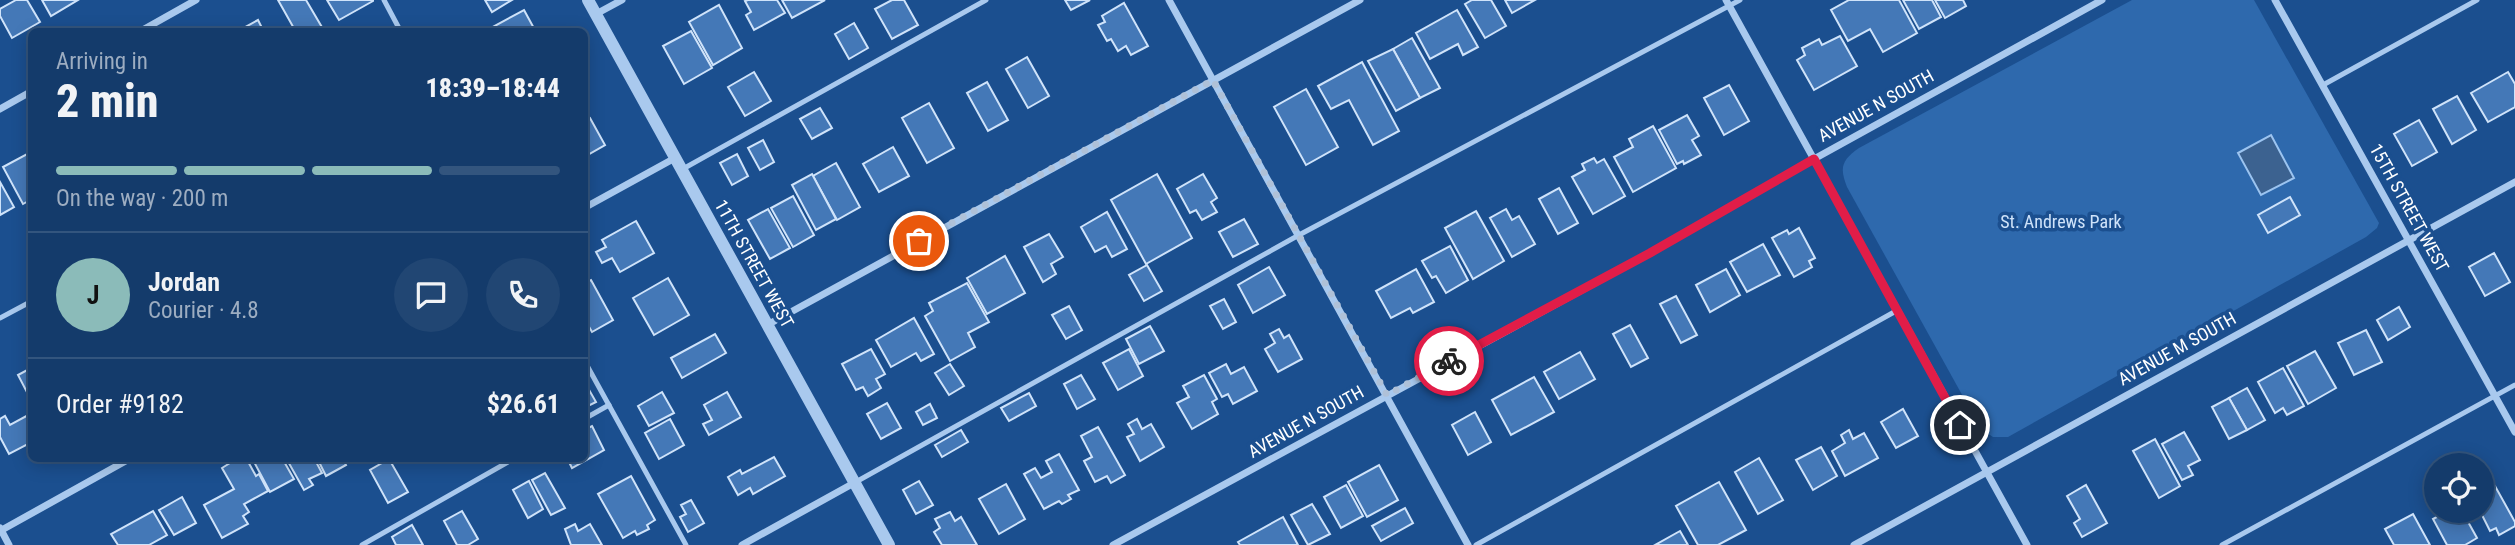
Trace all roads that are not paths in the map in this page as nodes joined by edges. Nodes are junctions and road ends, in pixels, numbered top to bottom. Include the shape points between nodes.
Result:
1 (195, 0) edge
2 (384, 0) edge
3 (588, 0) edge
4 (622, 0) edge
5 (986, 0) edge
6 (1169, 0) edge
7 (1360, 0) edge
8 (1740, 0) edge
9 (2102, 0) edge
10 (2275, 0) edge
11 (2477, 0) edge
12 (1727, 3) edge
13 (596, 14) junction
14 (146, 28) edge
15 (399, 28) edge
16 (1213, 80) junction
17 (2323, 85) junction
18 (28, 93) edge
19 (0, 109) edge
20 (1814, 159) junction
21 (678, 164) junction
22 (2515, 182) edge
23 (588, 206) edge
24 (1299, 235) junction
25 (2409, 240) junction
26 (28, 302) edge
27 (1896, 311) junction
28 (0, 318) edge
29 (769, 324) junction
30 (588, 367) edge
31 (2515, 385) edge
32 (1387, 395) junction
33 (2495, 396) junction
34 (609, 405) junction
35 (588, 417) edge
36 (2515, 432) edge
37 (124, 462) edge
38 (508, 462) edge
39 (1986, 471) junction
40 (854, 483) junction
41 (1, 530) edge
42 (9, 545) edge
43 (362, 545) edge
44 (686, 545) edge
45 (742, 545) edge
46 (889, 545) edge
47 (1113, 545) edge
48 (1468, 545) edge
49 (1476, 545) edge
50 (1854, 545) edge
51 (2027, 545) edge
52 (2222, 545) edge

1 - 14 street
2 - 15 lane
3 - 13 street, 11TH STREET WEST
4 - 13 street
5 - 21 lane
6 - 16 street
7 - 16 street
8 - 12 lane
9 - 20 street, AVENUE N SOUTH
10 - 17 street, 15TH STREET WEST
11 - 17 lane
12 - 20 street
12 - 24 lane
13 - 21 street, 11TH STREET WEST
16 - 24 street
16 - 29 street
17 - 25 street, 15TH STREET WEST
18 - 19 street
20 - 27 street
20 - 32 street, AVENUE N SOUTH
21 - 23 street
21 - 29 street, 11TH STREET WEST
22 - 25 street, AVENUE M SOUTH
24 - 32 street
24 - 40 lane
25 - 33 street, 15TH STREET WEST
25 - 39 street, AVENUE M SOUTH
26 - 28 lane
27 - 39 street
27 - 49 lane
29 - 40 street, 11TH STREET WEST
30 - 34 lane
31 - 33 lane
32 - 47 street, AVENUE N SOUTH
32 - 48 street
33 - 36 street, 15TH STREET WEST
33 - 52 lane
34 - 35 lane
34 - 44 lane
37 - 41 street
38 - 43 lane
39 - 50 street, AVENUE M SOUTH
39 - 51 street
40 - 45 street
40 - 46 street, 11TH STREET WEST
41 - 42 street

